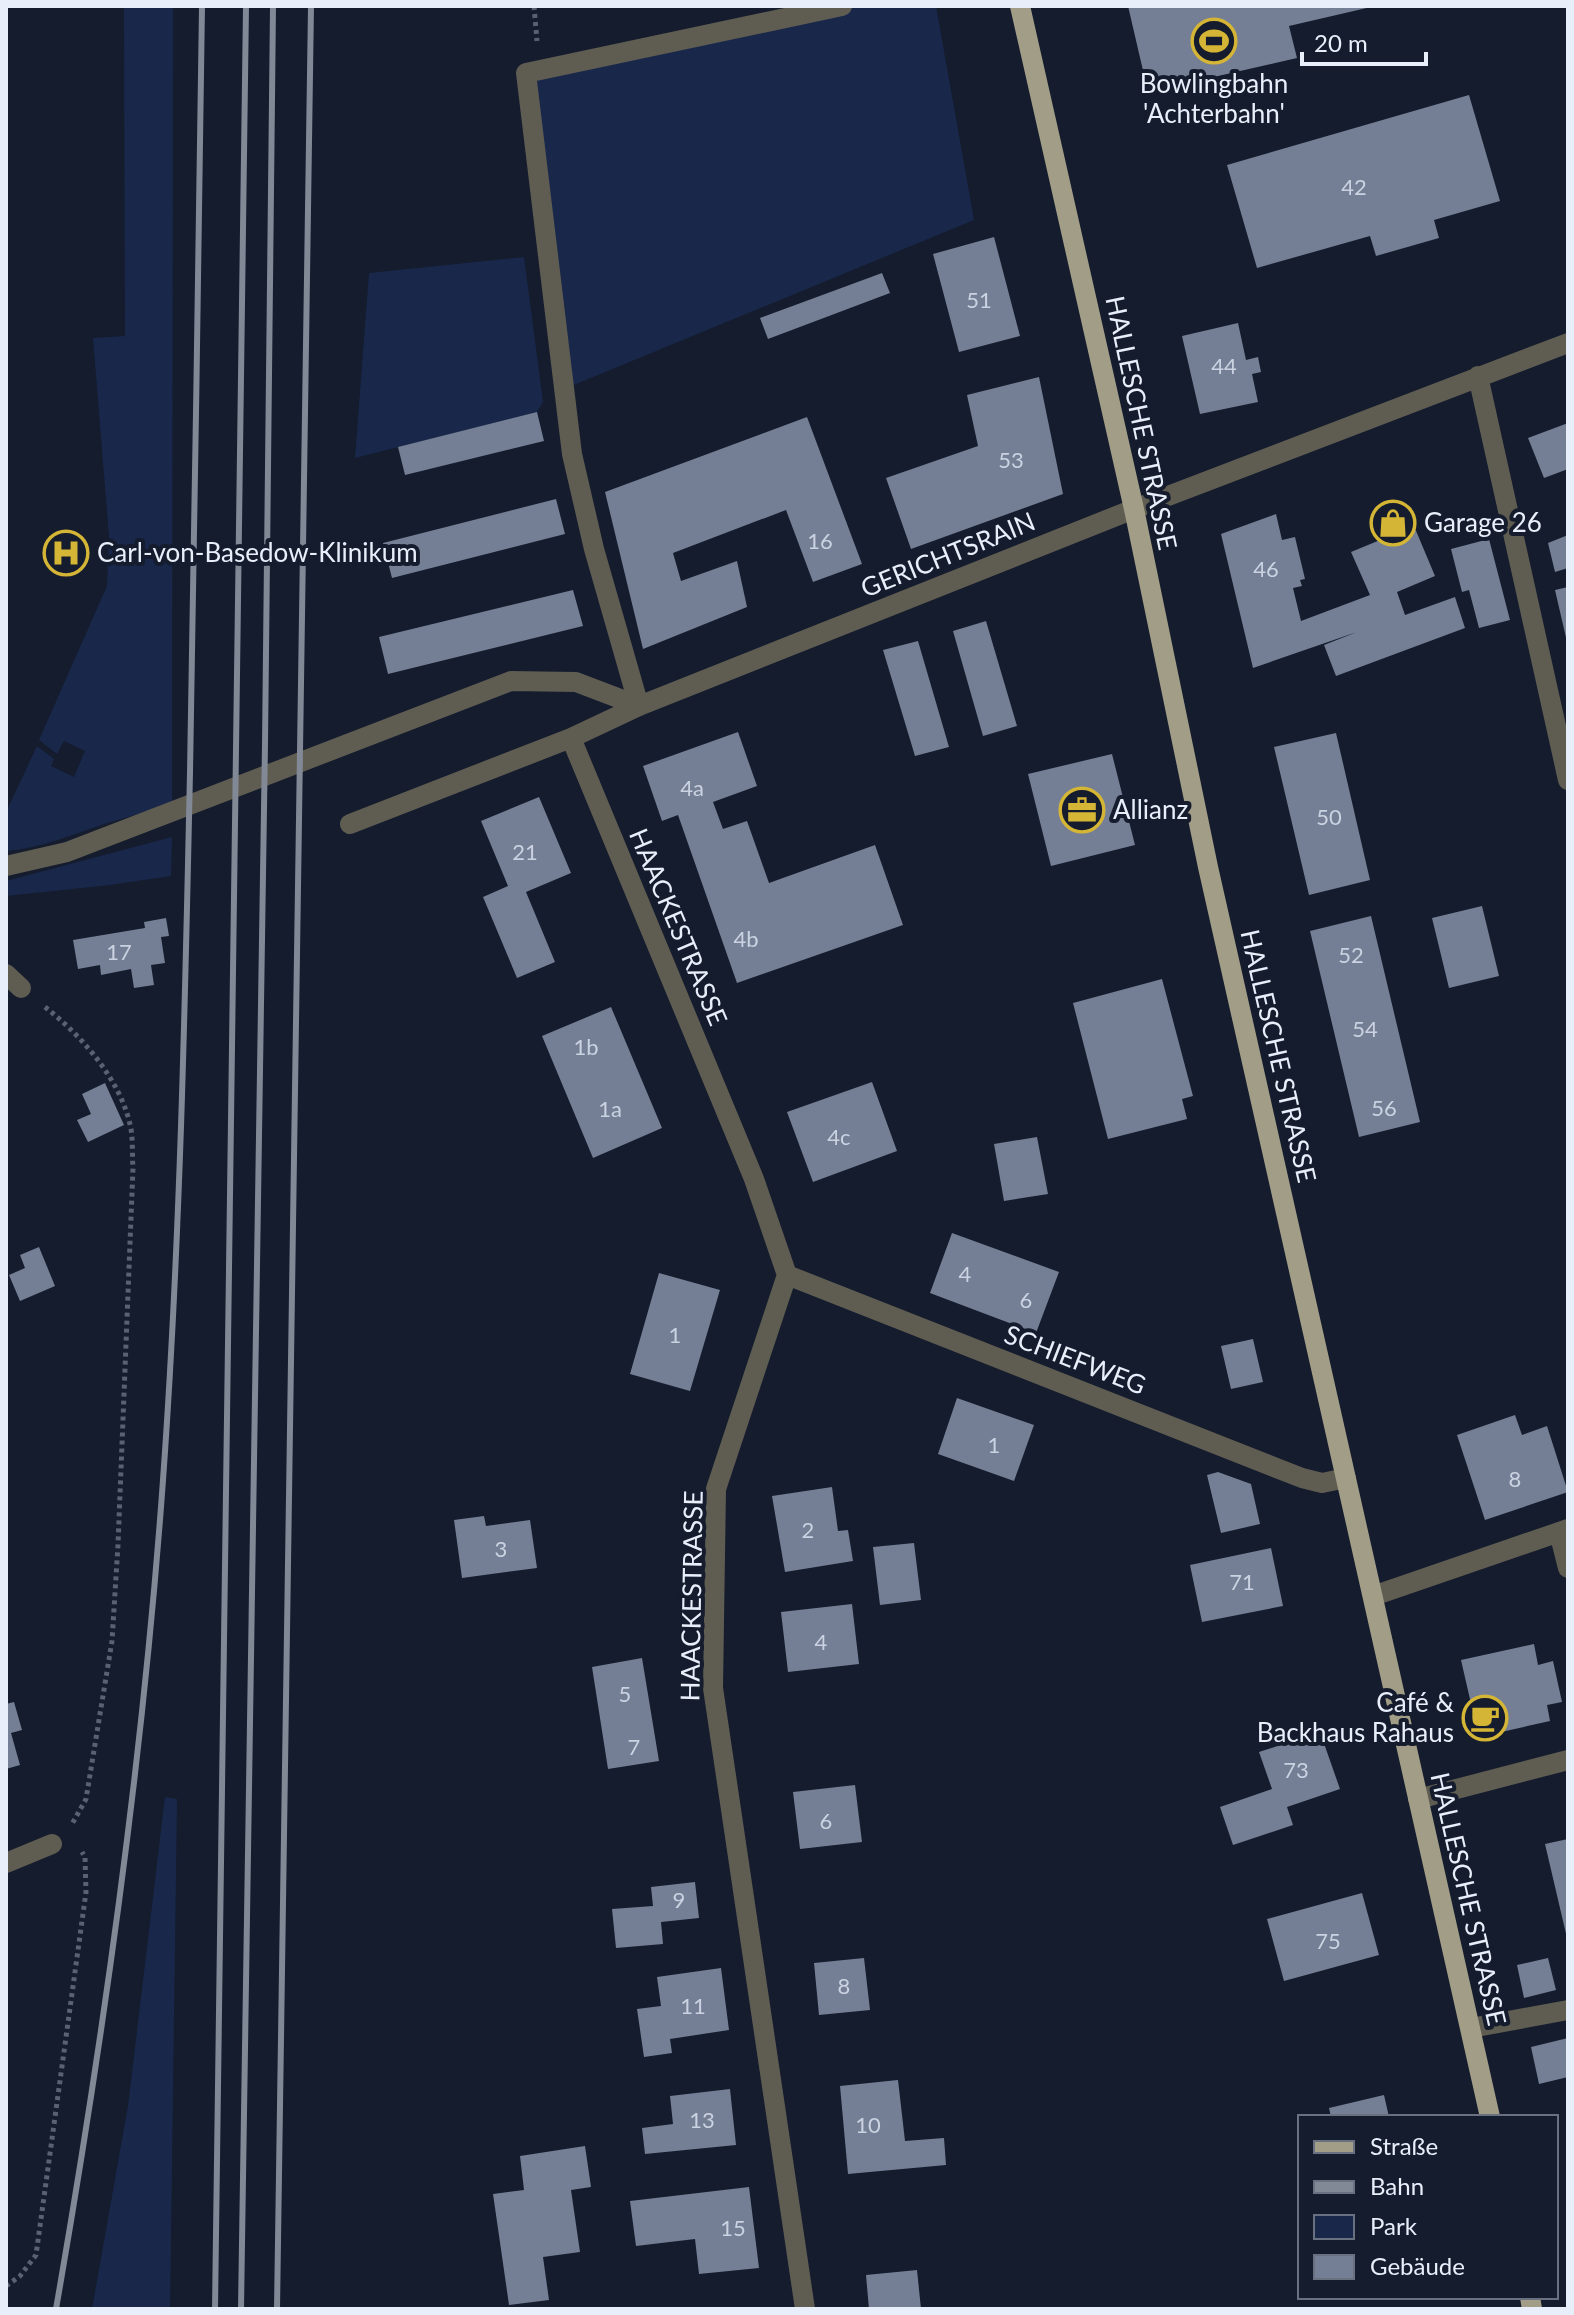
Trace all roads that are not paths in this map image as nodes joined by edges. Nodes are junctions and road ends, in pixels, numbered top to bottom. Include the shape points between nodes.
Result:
1 (842, 6) edge
2 (1020, 6) edge
3 (1568, 343) edge
4 (1478, 376) junction
5 (1134, 509) junction
6 (639, 706) junction
7 (571, 738) junction
8 (1568, 780) edge
9 (350, 824) dead end
10 (6, 866) edge
11 (787, 1275) junction
12 (1346, 1478) junction
13 (1563, 1530) edge
14 (1568, 1568) edge
15 (1373, 1596) junction
16 (1568, 1760) edge
17 (1418, 1799) junction
18 (52, 1844) road end
19 (6, 1863) edge
20 (1568, 2010) edge
21 (1471, 2028) junction
22 (1490, 2115) edge
23 (805, 2309) edge

1 - 6 street via 526,73 572,454
2 - 5 main road, HALLESCHE STRASSE
3 - 4 street, GERICHTSRAIN
4 - 5 street, GERICHTSRAIN
4 - 8 street
5 - 6 street, GERICHTSRAIN
5 - 12 main road, HALLESCHE STRASSE via 1208,867
6 - 7 street, GERICHTSRAIN
6 - 10 street via 576,682 511,681 67,852
7 - 9 street, GERICHTSRAIN
7 - 11 street, HAACKESTRASSE via 754,1179
11 - 12 street, SCHIEFWEG via 1302,1478 1322,1483
11 - 23 street, HAACKESTRASSE via 716,1489 713,1688
12 - 15 main road, HALLESCHE STRASSE
13 - 14 street
13 - 15 street
15 - 17 main road, HALLESCHE STRASSE
16 - 17 street
17 - 21 main road, HALLESCHE STRASSE
18 - 19 street
20 - 21 street
21 - 22 main road, HALLESCHE STRASSE

